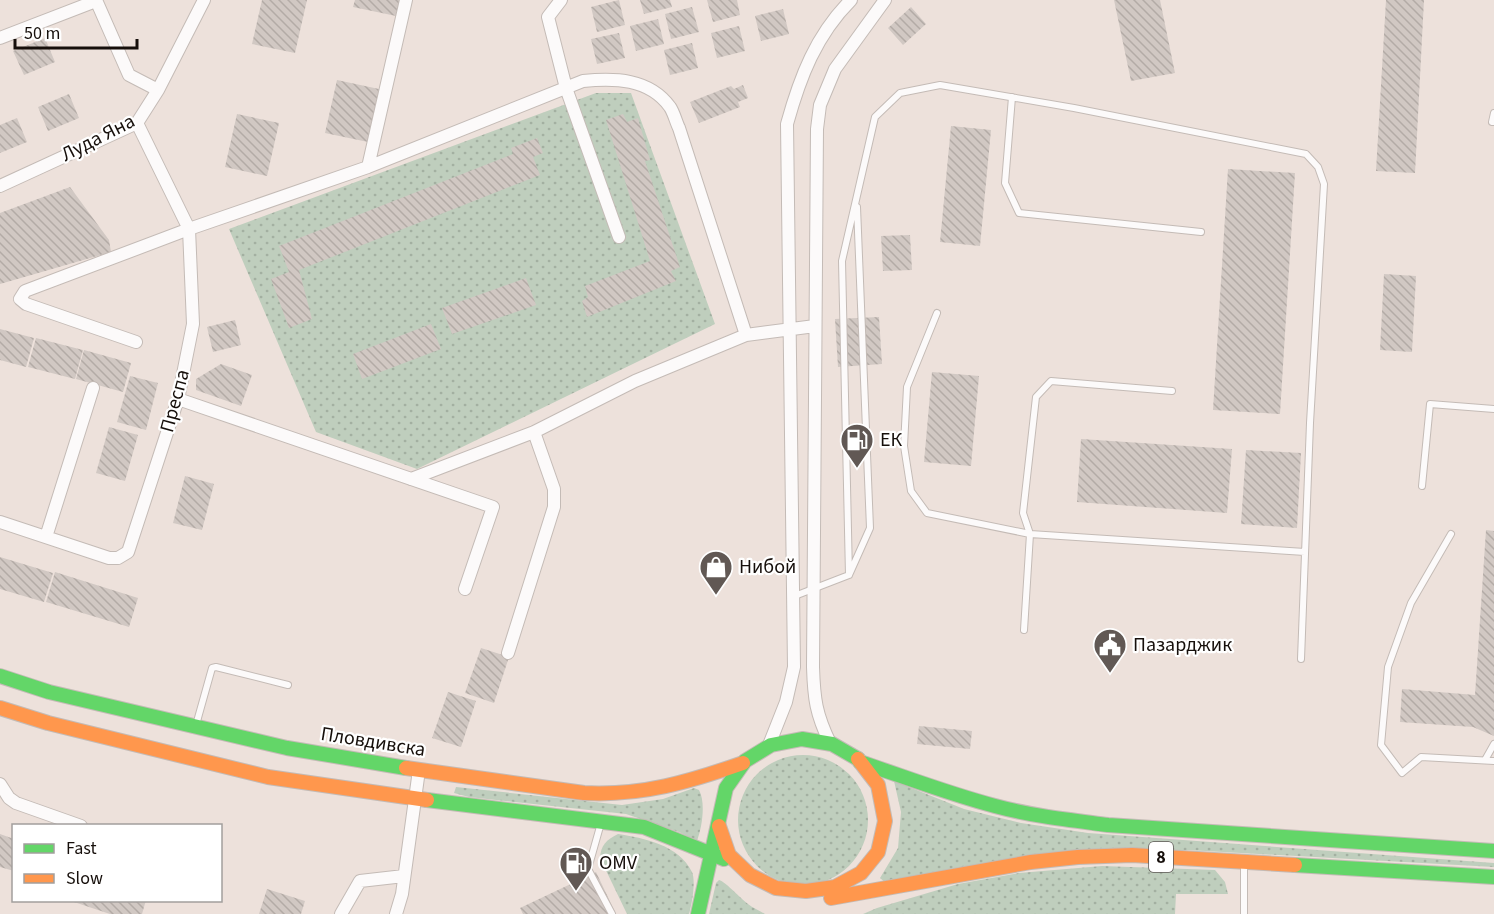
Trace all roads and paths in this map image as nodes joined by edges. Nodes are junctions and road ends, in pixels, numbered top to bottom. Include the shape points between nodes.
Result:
1 (96, 0) edge
2 (204, 0) edge
3 (406, 0) edge
4 (561, 0) edge
5 (851, 0) edge
6 (885, 0) edge
7 (0, 38) edge
8 (566, 88) junction
9 (159, 90) junction
10 (1012, 97) junction
11 (1494, 113) edge
12 (1494, 122) edge
13 (137, 123) junction
14 (368, 167) junction
15 (0, 186) edge
16 (856, 198) junction
17 (189, 229) junction
18 (1201, 232) dead end
19 (619, 237) dead end
20 (937, 313) dead end
21 (815, 326) junction
22 (789, 329) junction
23 (746, 335) junction
24 (136, 342) dead end
25 (93, 388) dead end
26 (1172, 391) dead end
27 (178, 399) junction
28 (1494, 409) edge
29 (534, 432) junction
30 (411, 479) junction
31 (1422, 486) dead end
32 (0, 522) edge
33 (1030, 534) junction
34 (1451, 534) dead end
35 (45, 537) junction
36 (1305, 552) junction
37 (849, 575) junction
38 (465, 589) dead end
39 (815, 589) junction
40 (792, 597) junction
41 (1024, 630) dead end
42 (508, 653) dead end
43 (1301, 659) dead end
44 (0, 676) edge
45 (288, 685) dead end
46 (0, 708) edge
47 (195, 726) junction
48 (830, 743) junction
49 (1494, 744) edge
50 (769, 745) junction
51 (1485, 760) junction
52 (1494, 761) edge
53 (860, 762) junction
54 (743, 763) junction
55 (419, 770) junction
56 (0, 784) edge
57 (415, 799) junction
58 (601, 821) junction
59 (78, 824) edge
60 (719, 826) junction
61 (1494, 850) edge
62 (712, 855) junction
63 (730, 861) junction
64 (1244, 861) junction
65 (404, 876) junction
66 (1494, 877) edge
67 (831, 898) junction
68 (341, 914) edge
69 (396, 914) edge
70 (612, 914) edge
71 (698, 914) edge
72 (1244, 914) edge

1 - 7 street
1 - 9 street via 129,75
2 - 9 street, Луда Яна
3 - 14 street
4 - 8 street via 548,17
5 - 22 street via 810,55 787,124
6 - 21 street via 835,69 820,105
8 - 14 street
8 - 19 street
8 - 23 street via 583,81 627,80 656,93 670,107
9 - 13 street, Луда Яна
10 - 16 lane via 940,85 900,93 875,117
10 - 18 lane via 1005,183 1019,213
10 - 36 lane via 1306,154 1318,167 1324,184
11 - 12 lane
13 - 15 street, Луда Яна
13 - 17 street, Преспа
14 - 17 street
16 - 37 lane via 842,261
16 - 37 lane via 870,528
17 - 24 street via 25,291 20,298 26,304
17 - 27 street, Преспа via 193,324
20 - 33 lane via 907,387 904,446 911,491 927,513
21 - 22 street
21 - 39 street
22 - 23 street
22 - 40 street
23 - 29 street via 635,381
25 - 35 street
26 - 33 lane via 1051,381 1036,396 1023,513
27 - 30 street
27 - 35 street, Преспа via 128,552 109,558
28 - 31 lane via 1430,404
29 - 30 street
29 - 42 street via 554,489 555,507
30 - 38 street via 493,507
32 - 35 street, Преспа
33 - 36 lane
33 - 41 lane
34 - 51 lane via 1411,603 1388,668 1381,745 1402,773 1421,757
36 - 43 lane
37 - 39 lane
39 - 40 lane
39 - 48 street via 815,704
40 - 50 street via 794,667
44 - 47 main road, Пловдивска via 49,692
45 - 47 lane via 212,668
46 - 57 main road via 268,777
47 - 55 main road, Пловдивска via 287,748
48 - 50 main road, 8 via 800,738
48 - 53 main road, 8
49 - 51 lane
50 - 54 main road, 8
51 - 52 lane
53 - 61 main road, 8 via 968,798 1059,819
53 - 67 main road, 8 via 880,794 885,819 883,838 863,877
54 - 55 main road, Пловдивска via 648,792 614,794
54 - 60 main road, 8 via 724,792
55 - 57 street
56 - 59 street via 16,803
57 - 58 main road
57 - 65 street
58 - 62 main road via 644,827
58 - 70 lane via 588,869
60 - 62 main road, 8
60 - 63 main road, 8
62 - 63 main road
62 - 71 main road, 8
63 - 67 main road, 8 via 742,879 769,897 800,903
64 - 66 main road, 8
64 - 67 main road, 8 via 1132,855 1078,857
64 - 72 lane
65 - 68 street via 360,881
65 - 69 street

